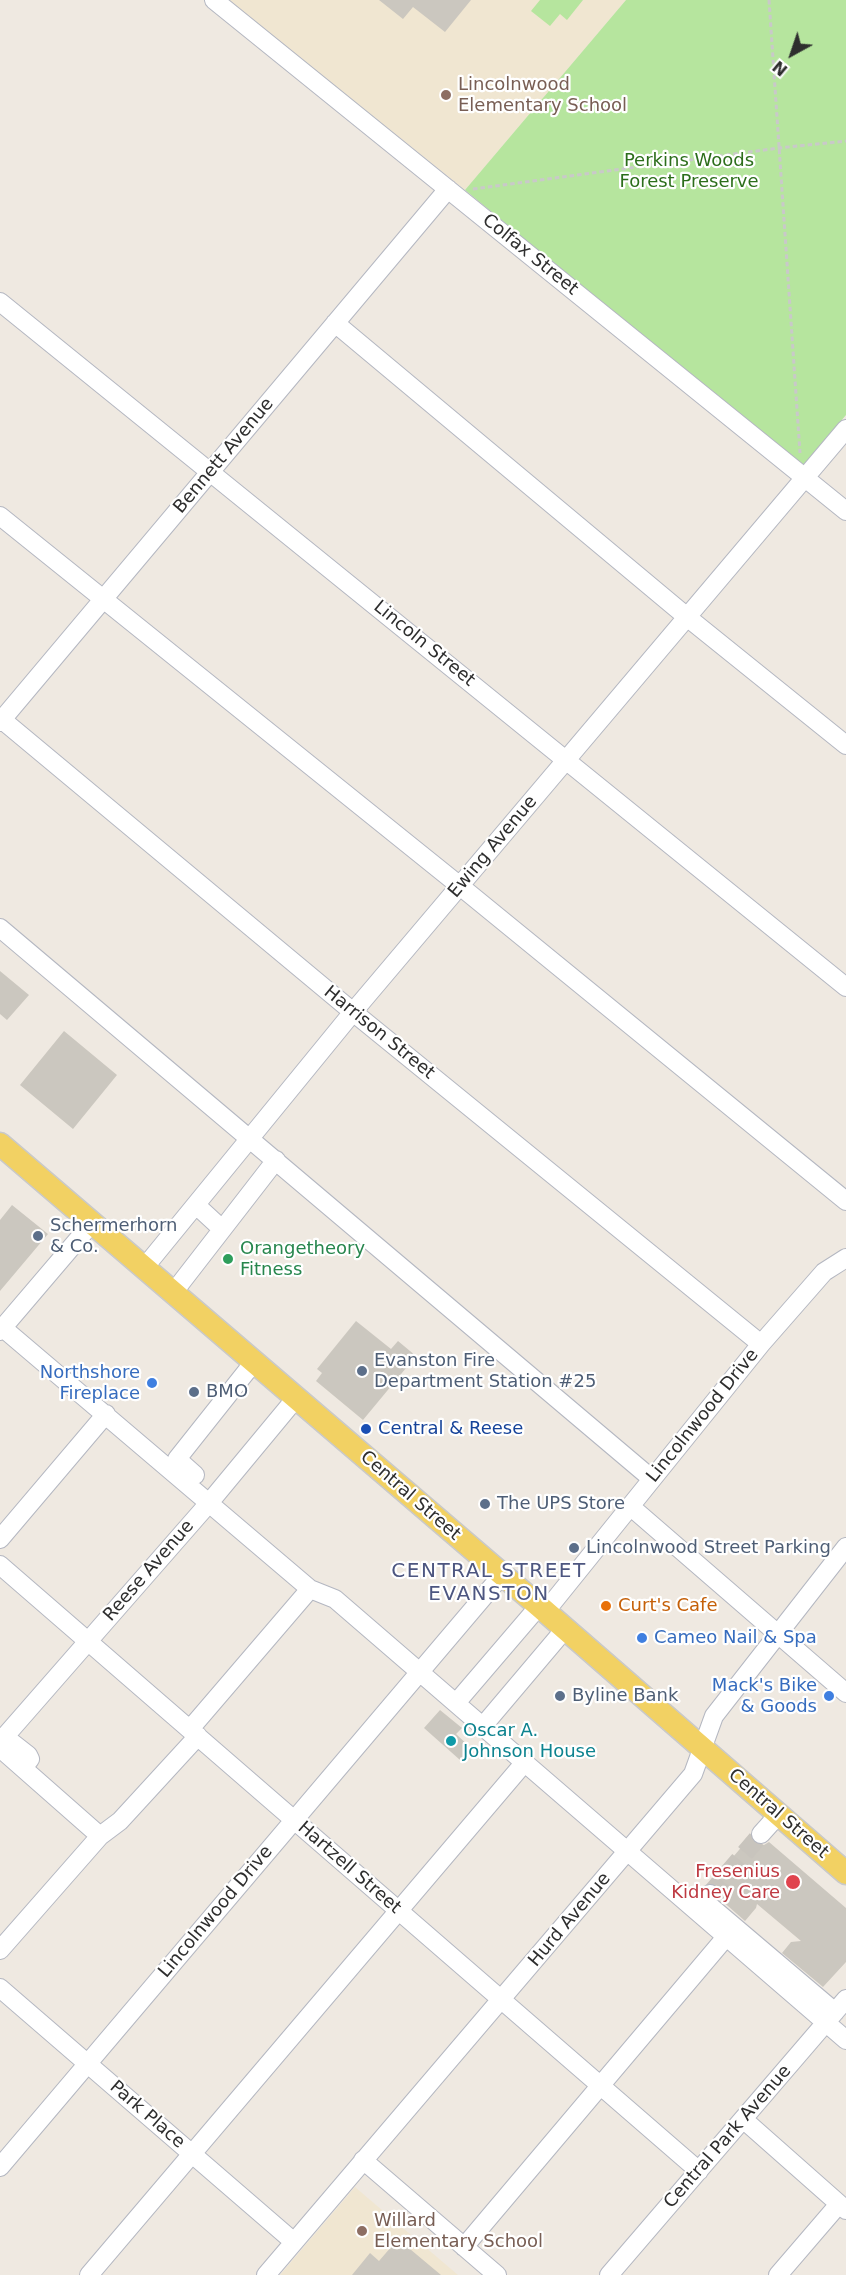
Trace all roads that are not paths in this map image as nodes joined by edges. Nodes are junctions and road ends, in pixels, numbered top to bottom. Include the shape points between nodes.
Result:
1 (214, 0) edge
2 (448, 189) junction
3 (0, 302) edge
4 (335, 323) junction
5 (846, 429) edge
6 (210, 472) junction
7 (805, 478) junction
8 (846, 511) edge
9 (0, 516) edge
10 (103, 600) junction
11 (687, 617) junction
12 (1, 720) edge
13 (846, 745) edge
14 (567, 760) junction
15 (460, 886) junction
16 (0, 928) edge
17 (846, 987) edge
18 (354, 1012) junction
19 (250, 1138) junction
20 (0, 1144) edge
21 (276, 1160) junction
22 (846, 1201) edge
23 (196, 1205) junction
24 (92, 1223) junction
25 (222, 1228) junction
26 (846, 1258) edge
27 (144, 1268) junction
28 (173, 1293) junction
29 (1, 1330) edge
30 (761, 1344) junction
31 (255, 1362) junction
32 (296, 1398) junction
33 (106, 1414) junction
34 (652, 1479) junction
35 (213, 1498) junction
36 (630, 1506) junction
37 (0, 1539) edge
38 (846, 1546) edge
39 (0, 1565) edge
40 (502, 1575) junction
41 (310, 1589) junction
42 (542, 1609) junction
43 (565, 1629) junction
44 (777, 1633) junction
45 (89, 1642) junction
46 (420, 1672) junction
47 (846, 1693) edge
48 (456, 1703) junction
49 (483, 1726) junction
50 (194, 1733) junction
51 (2, 1742) edge
52 (702, 1748) junction
53 (525, 1762) junction
54 (779, 1814) junction
55 (294, 1820) junction
56 (761, 1834) tunnel mouth
57 (100, 1836) junction
58 (627, 1852) junction
59 (846, 1872) edge
60 (710, 1894) dead end
61 (398, 1911) junction
62 (726, 1937) junction
63 (0, 1950) edge
64 (0, 1988) edge
65 (502, 2000) junction
66 (836, 2011) edge
67 (846, 2040) edge
68 (88, 2063) junction
69 (600, 2085) junction
70 (743, 2119) junction
71 (193, 2154) junction
72 (363, 2160) junction
73 (0, 2167) edge
74 (699, 2171) junction
75 (843, 2207) edge
76 (294, 2242) junction
77 (464, 2247) junction
78 (89, 2275) edge
79 (266, 2275) edge
80 (497, 2275) edge
81 (609, 2275) edge
82 (778, 2275) edge

1 - 2 street, Colfax Street
2 - 4 street, Bennett Avenue
2 - 7 street, Colfax Street
3 - 6 street, Lincoln Street
4 - 6 street, Bennett Avenue
4 - 11 street
5 - 7 street, Ewing Avenue
6 - 10 street, Bennett Avenue
6 - 14 street, Lincoln Street
7 - 8 street, Colfax Street
7 - 11 street, Ewing Avenue
9 - 10 street
10 - 12 street, Bennett Avenue
10 - 15 street
11 - 13 street
11 - 14 street, Ewing Avenue
12 - 18 street, Harrison Street
14 - 15 street, Ewing Avenue
14 - 17 street, Lincoln Street
15 - 18 street, Ewing Avenue
15 - 22 street
16 - 19 street
18 - 19 street, Ewing Avenue
18 - 30 street, Harrison Street
19 - 21 street
19 - 23 street, Ewing Avenue
20 - 24 main road, Central Street
21 - 25 street
21 - 34 street
23 - 25 street
23 - 27 street, Ewing Avenue
24 - 27 main road, Central Street
24 - 29 street
25 - 28 street
26 - 30 street, Lincolnwood Drive via 824,1272
27 - 28 main road, Central Street
28 - 31 main road, Central Street
29 - 33 street
30 - 34 street, Lincolnwood Drive
31 - 32 main road, Central Street
31 - 35 street via 177,1458
32 - 35 street, Reese Avenue
32 - 40 main road, Central Street
33 - 35 street
33 - 37 street
34 - 36 street, Lincolnwood Drive
35 - 41 street
35 - 45 street, Reese Avenue
36 - 42 street, Lincolnwood Drive
36 - 44 street
38 - 44 street, Hurd Avenue
39 - 45 street, Hartzell Street
40 - 42 main road, Central Street
40 - 46 street, Lincolnwood Drive
41 - 46 street via 335,1599
41 - 50 street
42 - 43 main road, Central Street
42 - 48 street, Lincolnwood Drive
43 - 49 street
43 - 52 main road, Central Street
44 - 47 street
44 - 52 street, Hurd Avenue via 714,1716
45 - 50 street, Hartzell Street
45 - 51 street, Reese Avenue
46 - 48 street
46 - 55 street, Lincolnwood Drive
48 - 49 street
49 - 53 street
50 - 55 street, Hartzell Street
50 - 57 street via 120,1821
51 - 57 street via 28,1755 30,1759 23,1768
52 - 54 main road, Central Street
52 - 58 street, Hurd Avenue via 693,1774
53 - 58 street
53 - 61 street
54 - 56 street
54 - 59 main road, Central Street
55 - 61 street, Hartzell Street
55 - 68 street, Lincolnwood Drive
57 - 63 street
58 - 62 street
58 - 65 street, Hurd Avenue
60 - 66 street via 704,1901
61 - 65 street, Hartzell Street
61 - 71 street
62 - 66 street
62 - 69 street
64 - 68 street, Park Place
65 - 69 street, Hartzell Street
65 - 72 street, Hurd Avenue
66 - 67 street
66 - 70 street, Central Park Avenue
68 - 71 street, Park Place
68 - 73 street, Lincolnwood Drive
69 - 74 street, Hartzell Street
69 - 77 street
70 - 74 street, Central Park Avenue
70 - 75 street
71 - 76 street, Park Place
71 - 78 street
72 - 76 street, Hurd Avenue
72 - 77 street
74 - 81 street, Central Park Avenue
75 - 82 street
76 - 79 street, Hurd Avenue
77 - 80 street

